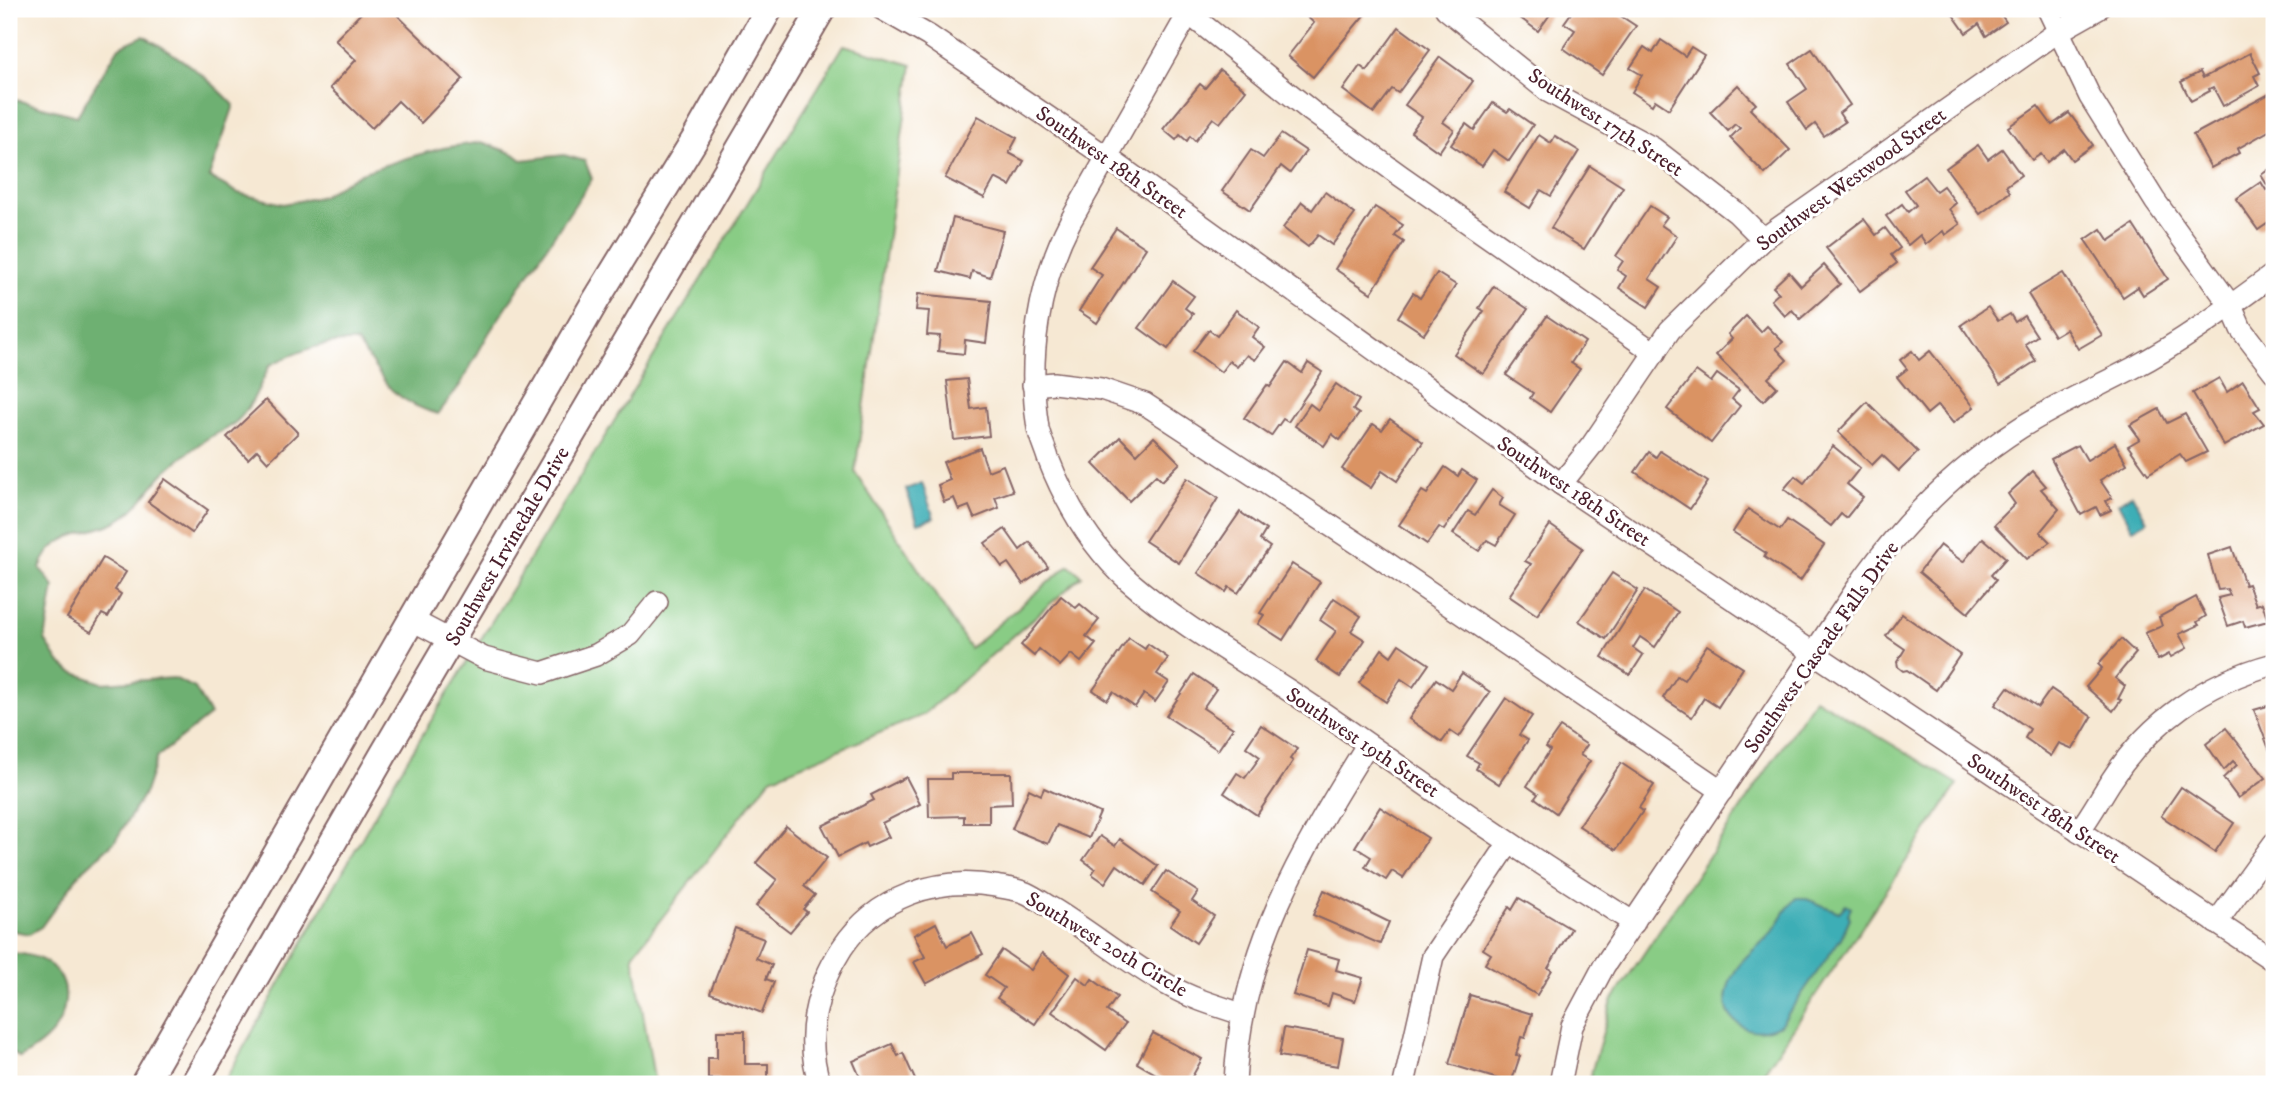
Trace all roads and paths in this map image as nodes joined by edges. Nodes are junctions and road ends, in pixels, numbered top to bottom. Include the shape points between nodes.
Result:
1 (769, 9) edge
2 (822, 9) edge
3 (882, 9) edge
4 (1446, 9) edge
5 (2048, 9) edge
6 (2098, 9) edge
7 (1187, 10) edge
8 (2059, 31) junction
9 (1108, 158) junction
10 (1763, 239) junction
11 (2274, 274) edge
12 (2231, 306) junction
13 (1655, 353) junction
14 (2274, 372) edge
15 (1033, 385) junction
16 (1561, 484) junction
17 (657, 602) dead end
18 (412, 620) junction
19 (452, 640) junction
20 (1816, 653) junction
21 (2274, 664) edge
22 (1367, 745) junction
23 (1722, 791) junction
24 (2079, 831) junction
25 (1509, 842) junction
26 (2274, 843) edge
27 (1633, 923) junction
28 (2216, 923) junction
29 (2274, 961) edge
30 (195, 994) junction
31 (1242, 1014) junction
32 (233, 1016) junction
33 (144, 1084) edge
34 (194, 1084) edge
35 (820, 1084) edge
36 (1235, 1084) edge
37 (1405, 1084) edge
38 (1560, 1084) edge

1 - 18 main road
2 - 19 main road, Southwest Irvinedale Drive
3 - 9 street, Southwest 18th Street
4 - 10 street, Southwest 17th Street via 1549,92 1653,148
5 - 8 street
6 - 8 street, Southwest Westwood Street
7 - 9 street, Southwest 19th Street
7 - 13 street via 1311,111
8 - 10 street, Southwest Westwood Street
8 - 12 street via 2090,97 2155,201
9 - 15 street, Southwest 19th Street via 1070,222 1047,275
9 - 16 street, Southwest 18th Street
10 - 13 street, Southwest Westwood Street via 1670,330
11 - 12 street, Southwest Cascade Falls Drive
12 - 14 street via 2241,329
12 - 20 street, Southwest Cascade Falls Drive via 2135,367 2019,429 1959,474 1885,550
13 - 16 street, Southwest Westwood Street
15 - 22 street, Southwest 19th Street via 1038,431 1055,475 1100,552 1174,617
15 - 23 street via 1101,389 1145,404
16 - 20 street, Southwest 18th Street
17 - 19 street via 631,635 596,655 542,673 484,657
18 - 19 street
18 - 30 main road
19 - 32 main road, Southwest Irvinedale Drive
20 - 23 street, Southwest Cascade Falls Drive
20 - 24 street, Southwest 18th Street
21 - 24 street via 2204,690 2153,728 2111,780
22 - 25 street, Southwest 19th Street
22 - 31 street via 1285,889 1260,945
23 - 27 street, Southwest Cascade Falls Drive
24 - 28 street, Southwest 18th Street
25 - 27 street, Southwest 19th Street
25 - 37 street via 1433,956
26 - 28 street
27 - 38 street, Southwest Cascade Falls Drive via 1572,1026
28 - 29 street, Southwest 18th Street
30 - 32 main road
30 - 33 main road
31 - 35 street, Southwest 20th Circle via 1169,986 1024,892 962,882 926,887 869,918 829,969 815,1008 812,1038
31 - 36 street
32 - 34 main road, Southwest Irvinedale Drive

